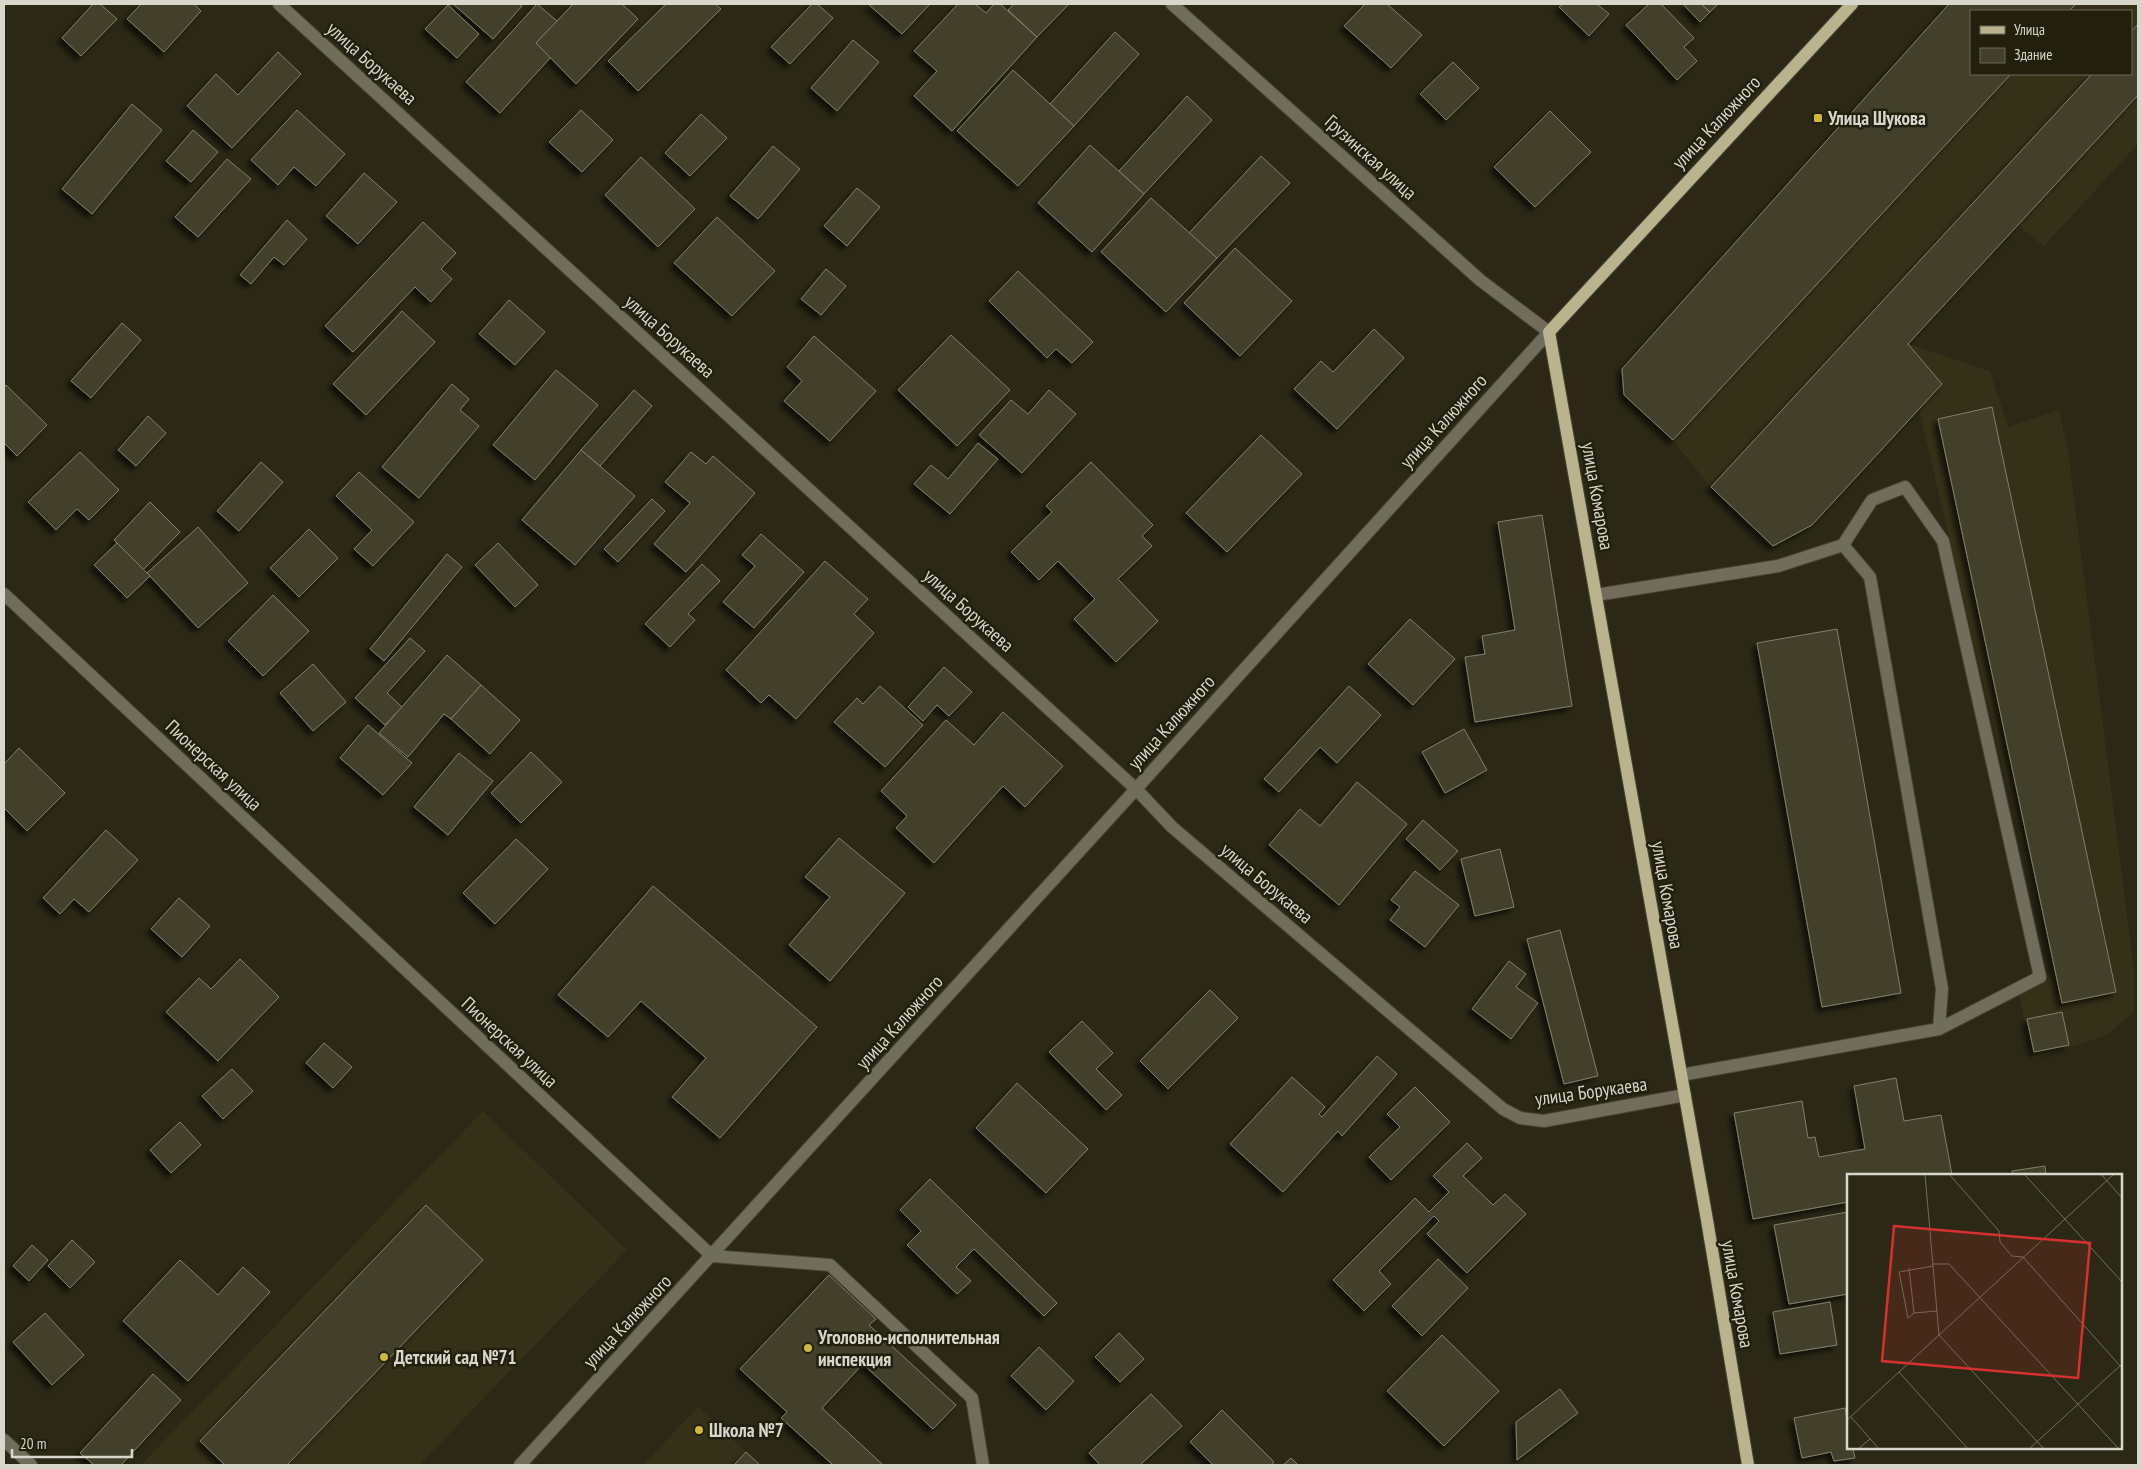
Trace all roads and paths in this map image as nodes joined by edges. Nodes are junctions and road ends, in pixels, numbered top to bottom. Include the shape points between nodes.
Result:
1 (279, 4) edge
2 (1172, 4) edge
3 (1852, 4) edge
4 (1549, 332) junction
5 (1843, 545) junction
6 (4, 594) edge
7 (1596, 595) junction
8 (1136, 789) junction
9 (1939, 1029) junction
10 (1681, 1075) junction
11 (1685, 1095) junction
12 (712, 1256) junction
13 (4, 1440) edge
14 (31, 1465) edge
15 (520, 1465) edge
16 (983, 1465) edge
17 (1748, 1465) edge

1 - 8 street, улица Борукаева
2 - 4 street, Грузинская улица via 1480,280
3 - 4 main road, улица Калюжного
4 - 7 main road, улица Комарова
4 - 8 street, улица Калюжного
5 - 7 street via 1778,566
5 - 9 street via 1870,577 1942,989
5 - 9 street via 1872,500 1905,487 1943,540 2040,977
6 - 12 street, Пионерская улица
7 - 10 main road, улица Комарова
8 - 11 street, улица Борукаева via 1172,827 1503,1109 1520,1118 1544,1121
8 - 12 street, улица Калюжного
9 - 10 street
10 - 11 main road, улица Комарова
11 - 17 main road, улица Комарова
12 - 15 street, улица Калюжного
12 - 16 street via 830,1265 972,1398
13 - 14 street

